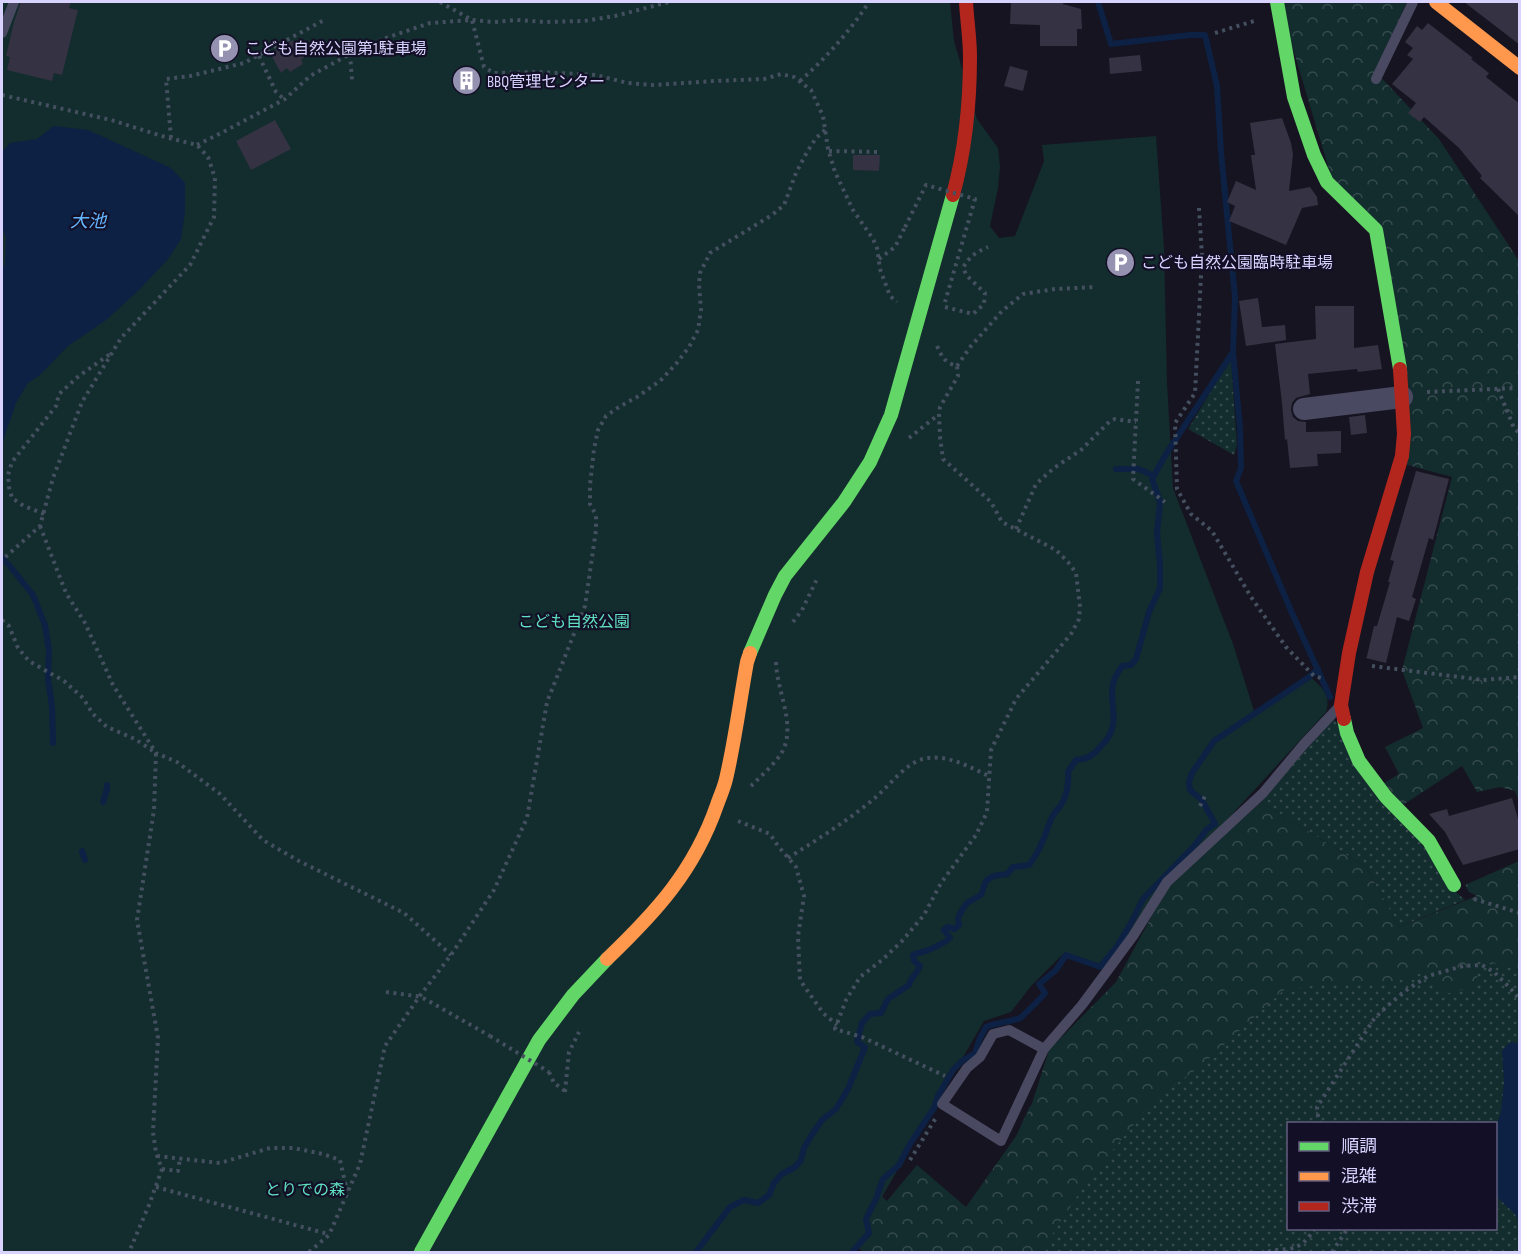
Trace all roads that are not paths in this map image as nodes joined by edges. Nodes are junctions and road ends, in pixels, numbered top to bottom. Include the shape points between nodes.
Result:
1 (14, 2) edge
2 (966, 2) edge
3 (1413, 2) edge
4 (1436, 2) edge
5 (1279, 7) edge
6 (2, 33) edge
7 (1520, 68) edge
8 (1376, 78) dead end
9 (1402, 398) junction
10 (1304, 409) dead end
11 (1341, 705) junction
12 (1454, 885) road end
13 (1044, 1049) junction
14 (421, 1252) edge

1 - 6 lane
2 - 14 street via 969,93 960,170 891,415 870,462 844,502 785,576 756,638 747,662 726,780 698,852 667,897 580,986 539,1040
3 - 8 lane
4 - 7 street
5 - 9 street via 1294,97 1314,155 1327,182 1376,230 1400,364
9 - 10 street
9 - 11 street via 1402,456 1367,572
11 - 12 street via 1359,761 1386,797 1429,841
11 - 13 lane via 1263,793 1167,882 1133,936
13 - 13 lane via 1009,1030 993,1034 980,1057 967,1068 942,1104 1001,1141

